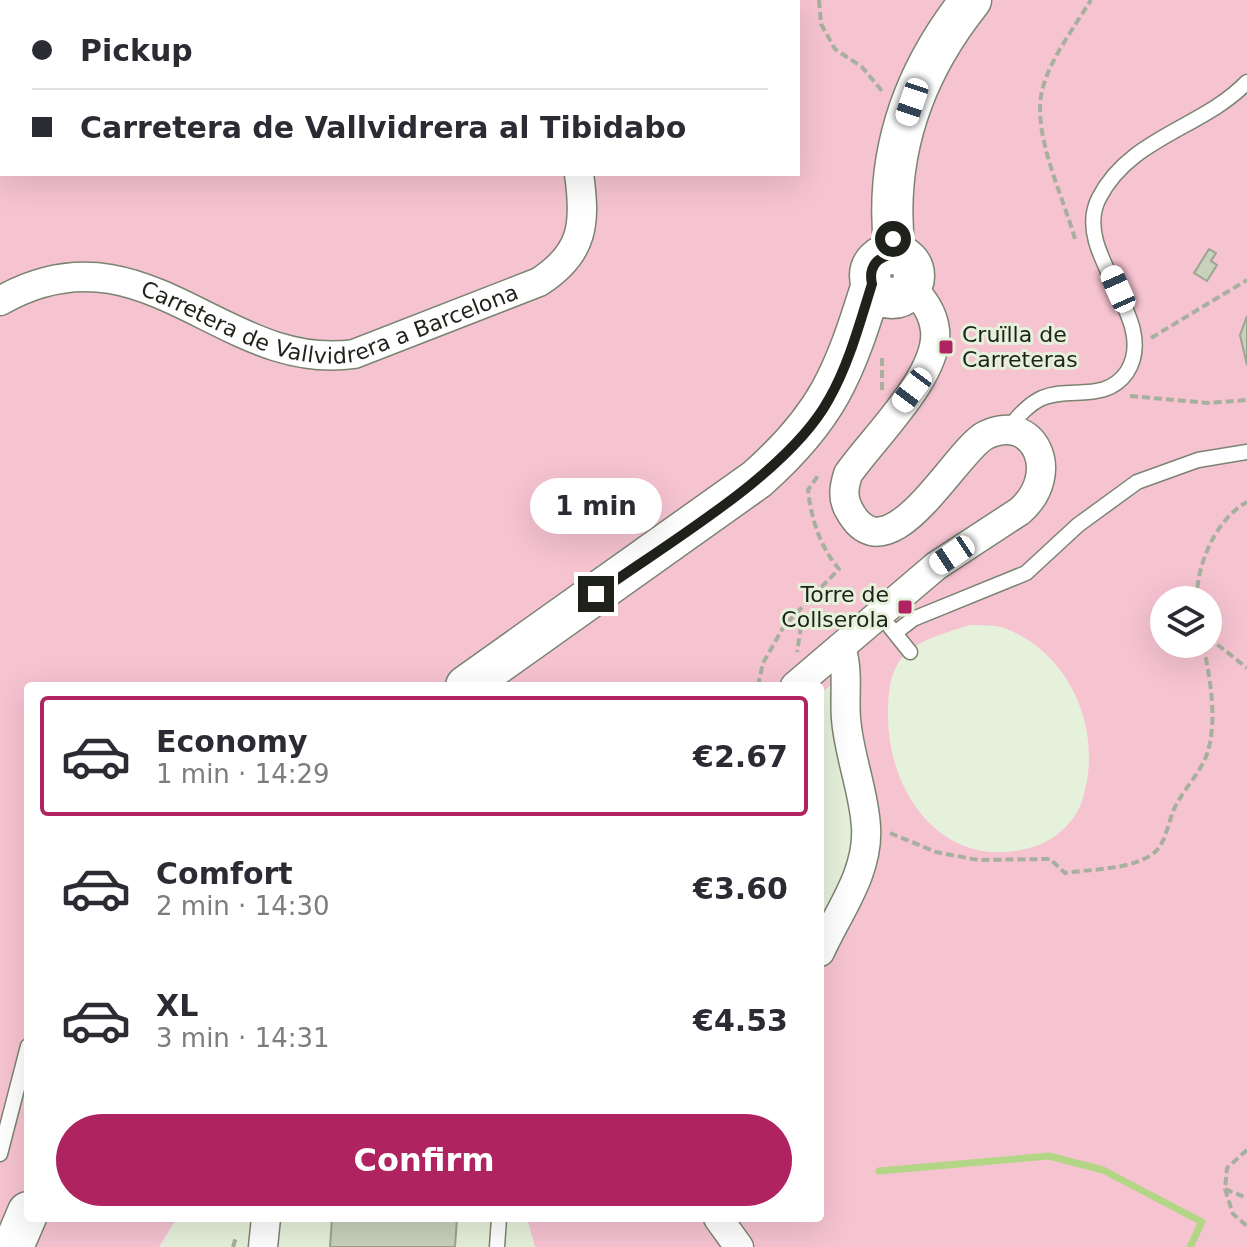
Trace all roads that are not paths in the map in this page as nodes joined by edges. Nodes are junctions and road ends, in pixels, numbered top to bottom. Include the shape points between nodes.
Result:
1 (971, 0) edge
2 (1247, 82) edge
3 (579, 176) edge
4 (893, 275) junction
5 (0, 301) edge
6 (1006, 431) junction
7 (1247, 452) edge
8 (887, 623) junction
9 (841, 647) junction
10 (910, 652) dead end
11 (472, 682) edge
12 (800, 682) edge
13 (824, 944) edge
14 (24, 1061) edge
15 (0, 1154) edge
16 (24, 1221) edge
17 (266, 1222) edge
18 (499, 1222) edge
19 (721, 1222) edge
20 (498, 1246) edge
21 (13, 1247) edge
22 (263, 1247) edge
23 (739, 1247) edge

1 - 4 street via 948,29 905,122 890,203
2 - 6 lane via 1137,153 1115,174 1095,209 1093,231 1124,305 1134,347 1127,372 1097,392 1041,399
3 - 5 street, Carretera de Vallvidrera a Barcelona via 583,222 575,246 556,271 354,354 323,357 280,349 155,290 105,278 39,283
4 - 6 street via 932,314 934,345 912,390 848,474 844,488 854,518 871,528 899,525 976,441
4 - 11 street via 829,400 787,453
6 - 8 street via 1032,443 1042,461 1042,481 1030,502 936,566
7 - 8 lane via 1198,460 1137,482 1078,525 1026,573 913,619
8 - 9 street
8 - 10 lane
9 - 12 street
9 - 13 street via 848,668 846,719 866,826 865,852
14 - 15 lane
16 - 21 street
17 - 22 street
18 - 20 lane
19 - 23 street

